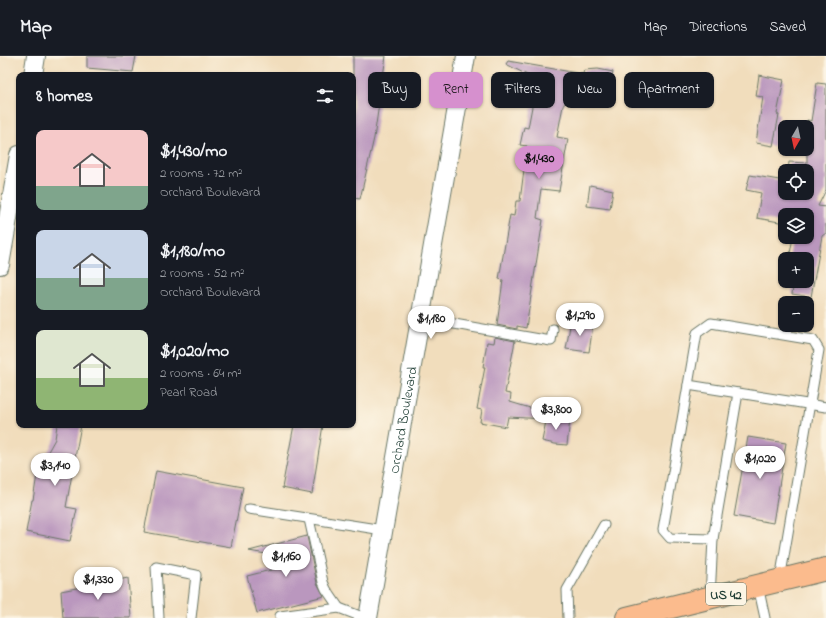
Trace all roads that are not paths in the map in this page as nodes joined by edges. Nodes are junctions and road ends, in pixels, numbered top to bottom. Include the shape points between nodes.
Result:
1 (36, 56) edge
2 (466, 56) edge
3 (33, 72) edge
4 (16, 173) edge
5 (0, 266) edge
6 (420, 318) junction
7 (554, 329) dead end
8 (688, 385) junction
9 (738, 393) junction
10 (810, 404) junction
11 (826, 407) edge
12 (249, 509) dead end
13 (309, 519) junction
14 (604, 525) dead end
15 (383, 530) junction
16 (713, 539) junction
17 (826, 569) edge
18 (780, 580) junction
19 (758, 586) junction
20 (710, 598) junction
21 (339, 608) junction
22 (159, 618) edge
23 (191, 618) edge
24 (280, 618) edge
25 (366, 618) edge
26 (568, 618) edge
27 (627, 618) edge
28 (765, 618) edge

1 - 3 street
2 - 6 street, Orchard Boulevard
4 - 5 street
6 - 7 lane via 550,341
6 - 15 street, Orchard Boulevard
8 - 9 lane
8 - 10 lane via 697,333 711,323 813,340 819,350
8 - 16 lane via 663,530 670,538
9 - 10 lane
9 - 16 lane
10 - 11 lane
10 - 18 lane
12 - 13 lane
13 - 15 lane
13 - 21 lane via 326,589
14 - 26 lane via 567,590
15 - 25 street, Orchard Boulevard
16 - 20 lane
17 - 18 main road, US 42
18 - 19 main road, US 42
19 - 20 main road, US 42
19 - 28 lane
20 - 27 main road, US 42
21 - 24 lane
21 - 25 lane
22 - 23 lane via 156,567 196,574

